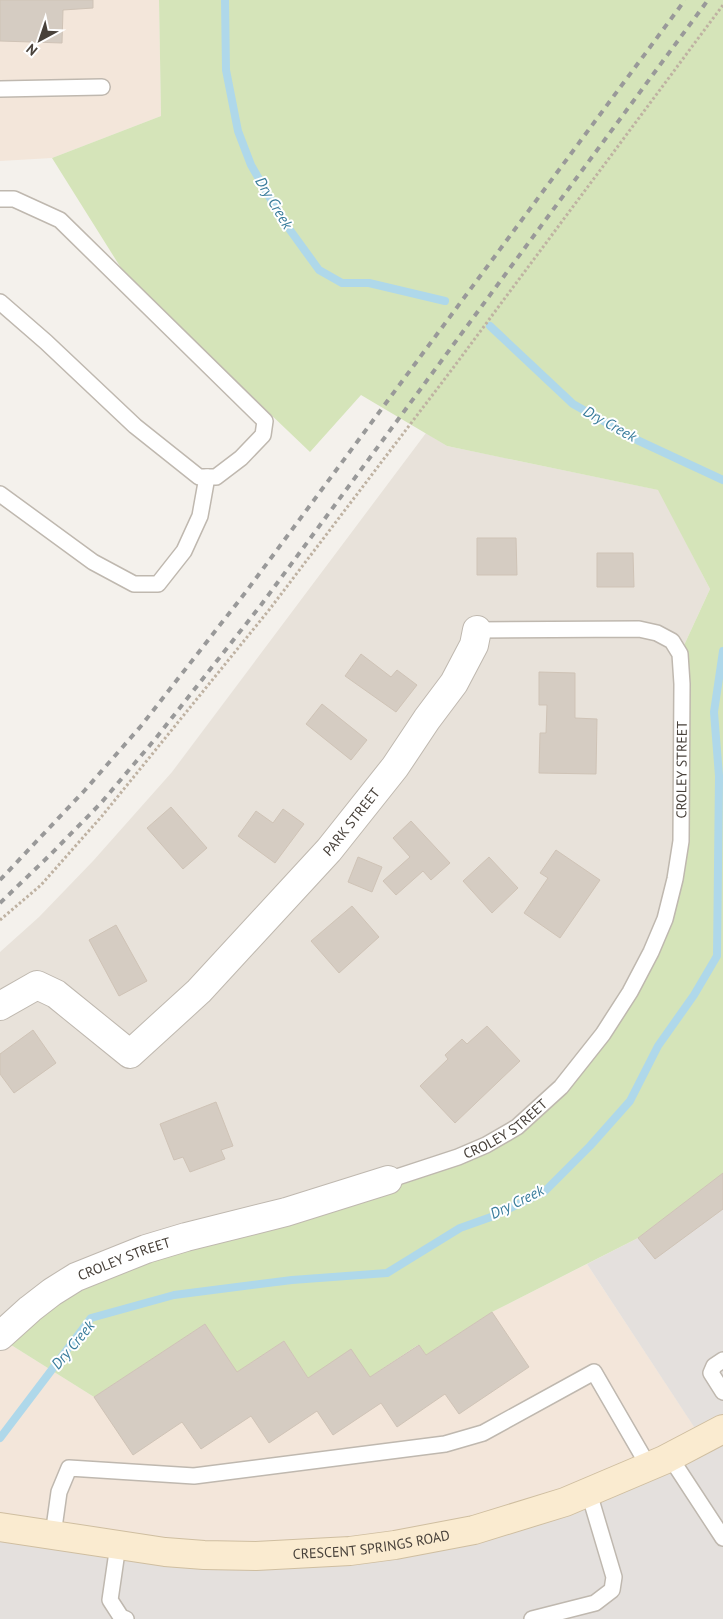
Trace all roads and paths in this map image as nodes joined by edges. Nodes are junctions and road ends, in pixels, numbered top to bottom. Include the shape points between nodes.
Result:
1 (723, 4) edge
2 (102, 87) dead end
3 (0, 88) edge
4 (0, 199) edge
5 (0, 302) edge
6 (207, 477) junction
7 (0, 494) edge
8 (477, 630) joint
9 (672, 641) joint
10 (0, 920) edge
11 (0, 1006) edge
12 (388, 1180) joint
13 (0, 1336) edge
14 (723, 1360) edge
15 (723, 1392) edge
16 (723, 1429) edge
17 (659, 1462) junction
18 (589, 1493) junction
19 (0, 1527) edge
20 (53, 1535) junction
21 (722, 1536) edge
22 (118, 1545) junction
23 (126, 1619) edge
24 (532, 1619) edge

1 - 10 path via 454,368 269,610 102,816 41,885
2 - 3 lane
4 - 6 lane via 14,199 60,220 265,421 263,435 241,458 216,476
5 - 6 lane via 135,426 199,477
6 - 7 lane via 200,516 184,551 158,584 134,584 93,562
8 - 9 lane, PARK STREET via 639,629
8 - 11 street, PARK STREET via 474,645 454,683 395,767 329,850 199,991 130,1054 56,994 37,985
9 - 12 lane, CROLEY STREET via 680,654 682,684 681,841 667,911 630,992 603,1034 561,1087 517,1127 458,1157
12 - 13 street, CROLEY STREET via 128,1256 76,1277 52,1292
14 - 15 lane via 714,1366 711,1373
16 - 17 main road, CRESCENT SPRINGS ROAD
17 - 18 main road, CRESCENT SPRINGS ROAD
17 - 20 lane via 594,1372 483,1433 444,1444 194,1476 69,1468 59,1492
17 - 21 lane
18 - 22 main road, CRESCENT SPRINGS ROAD via 474,1530 350,1551 204,1555
18 - 24 lane via 614,1576 612,1590 595,1603
19 - 20 main road, CRESCENT SPRINGS ROAD
20 - 22 main road, CRESCENT SPRINGS ROAD
22 - 23 lane via 110,1600 120,1617

